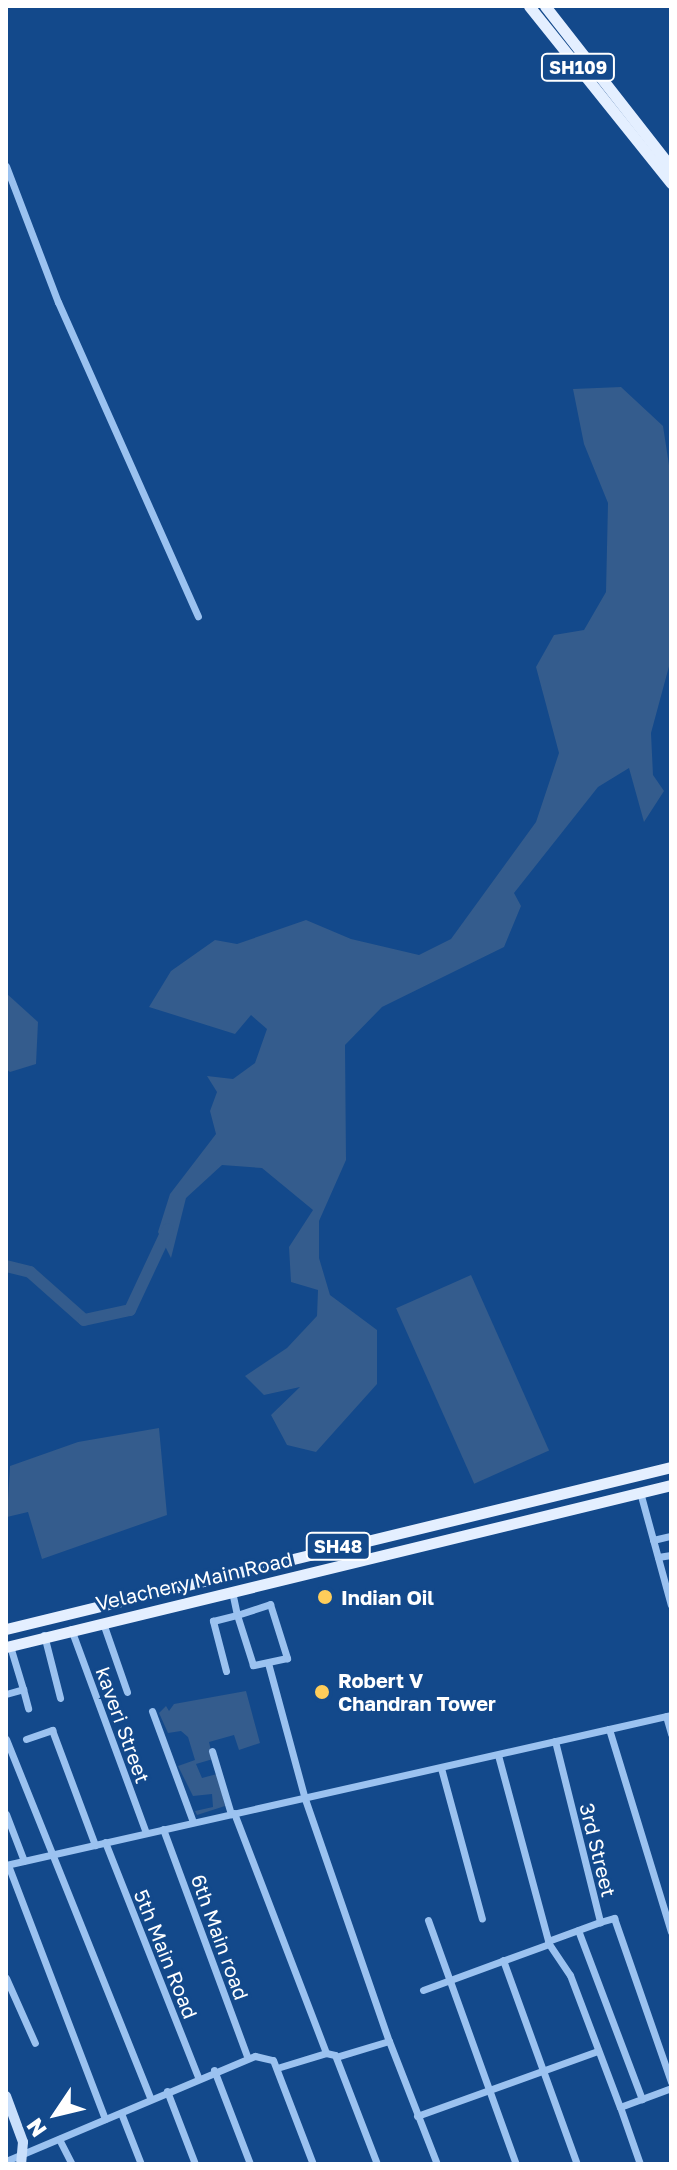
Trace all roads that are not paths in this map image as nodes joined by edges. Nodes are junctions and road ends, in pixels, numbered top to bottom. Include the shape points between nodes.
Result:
1 (529, 6) edge
2 (545, 6) edge
3 (631, 125) junction
4 (663, 164) edge
5 (6, 166) edge
6 (671, 183) edge
7 (198, 616) dead end
8 (671, 1467) edge
9 (671, 1485) edge
10 (640, 1492) junction
11 (671, 1536) edge
12 (653, 1540) junction
13 (309, 1553) junction
14 (671, 1555) edge
15 (658, 1557) junction
16 (313, 1572) junction
17 (234, 1592) junction
18 (671, 1604) edge
19 (239, 1614) junction
20 (102, 1621) junction
21 (71, 1628) junction
22 (6, 1629) edge
23 (44, 1635) junction
24 (8, 1646) edge
25 (268, 1663) junction
26 (226, 1671) dead end
27 (23, 1689) junction
28 (127, 1692) dead end
29 (6, 1694) edge
30 (60, 1698) dead end
31 (28, 1708) dead end
32 (152, 1711) dead end
33 (669, 1715) edge
34 (609, 1729) junction
35 (671, 1734) edge
36 (6, 1739) edge
37 (26, 1739) dead end
38 (555, 1741) junction
39 (212, 1751) dead end
40 (498, 1755) junction
41 (441, 1768) junction
42 (305, 1799) junction
43 (232, 1813) junction
44 (6, 1814) edge
45 (193, 1822) junction
46 (163, 1829) junction
47 (146, 1833) junction
48 (105, 1842) junction
49 (95, 1845) junction
50 (53, 1854) junction
51 (24, 1861) junction
52 (7, 1865) edge
53 (482, 1919) dead end
54 (428, 1920) dead end
55 (600, 1922) junction
56 (578, 1930) junction
57 (671, 1932) edge
58 (549, 1943) junction
59 (503, 1960) junction
60 (6, 1978) edge
61 (449, 1978) junction
62 (423, 1990) dead end
63 (389, 2041) junction
64 (35, 2043) dead end
65 (598, 2051) junction
66 (326, 2053) junction
67 (247, 2056) junction
68 (336, 2057) junction
69 (277, 2068) junction
70 (214, 2070) junction
71 (543, 2073) junction
72 (198, 2077) junction
73 (671, 2085) edge
74 (489, 2089) junction
75 (167, 2091) junction
76 (6, 2096) edge
77 (150, 2098) junction
78 (642, 2099) junction
79 (620, 2107) junction
80 (121, 2113) junction
81 (417, 2116) junction
82 (105, 2119) junction
83 (59, 2139) junction
84 (23, 2160) edge
85 (6, 2161) edge
86 (72, 2164) edge
87 (141, 2164) edge
88 (195, 2164) edge
89 (250, 2164) edge
90 (313, 2164) edge
91 (377, 2164) edge
92 (437, 2164) edge
93 (516, 2164) edge
94 (577, 2164) edge
95 (640, 2164) edge

1 - 3 main road, SH109
2 - 3 main road, SH109
3 - 4 main road, SH109
4 - 6 main road, SH109
5 - 7 street via 58,302
8 - 13 main road, Velachery Main Road / SH48
9 - 10 main road, Velachery Main Road / SH48
10 - 12 street
10 - 16 main road, Velachery Main Road / SH48
11 - 12 street
12 - 15 street
13 - 16 main road
13 - 22 main road, Velachery Main Road / SH48
14 - 15 street
15 - 18 street
16 - 17 main road, Velachery Main Road / SH48
17 - 19 street
17 - 20 main road, Velachery Main Road / SH48
19 - 25 street via 253,1665
19 - 25 street via 273,1606 287,1658
19 - 26 street via 213,1621
20 - 21 main road, Velachery Main Road / SH48
20 - 28 street
21 - 23 main road, Velachery Main Road / SH48
21 - 47 street, kaveri Street
23 - 24 main road, Velachery Main Road / SH48
23 - 30 street
24 - 27 street
25 - 42 street
27 - 29 street
27 - 31 street
32 - 45 street
33 - 34 street
33 - 35 street
34 - 38 street
34 - 57 street
36 - 50 street
37 - 49 street via 52,1730
38 - 40 street
38 - 55 street, 3rd Street
39 - 43 street
40 - 41 street
40 - 58 street
41 - 42 street
41 - 53 street
42 - 43 street
42 - 63 street
43 - 45 street
43 - 66 street
44 - 51 street
45 - 46 street
46 - 47 street
46 - 67 street, 6th Main road
47 - 48 street
48 - 49 street
48 - 72 street, 5th Main Road
49 - 50 street
50 - 51 street
50 - 77 street
51 - 52 street
52 - 82 street
54 - 61 street
55 - 56 street
55 - 73 street, 3rd Street via 614,1918
56 - 58 street
56 - 78 street
58 - 59 street
58 - 65 street via 570,1975
59 - 61 street
59 - 71 street
60 - 64 street
61 - 62 street
61 - 74 street
63 - 68 street
63 - 81 street
65 - 71 street
65 - 79 street
66 - 68 street
66 - 69 street
67 - 69 street via 270,2057
67 - 70 street
68 - 91 street
69 - 90 street
70 - 72 street
70 - 89 street
71 - 74 street
71 - 94 street
72 - 75 street
73 - 78 street
74 - 81 street
74 - 93 street
75 - 77 street
75 - 88 street
76 - 84 main road
77 - 80 street
78 - 79 street
79 - 95 street
80 - 82 street
80 - 87 street
81 - 92 street
82 - 83 street
83 - 84 street
83 - 86 street
84 - 85 street

